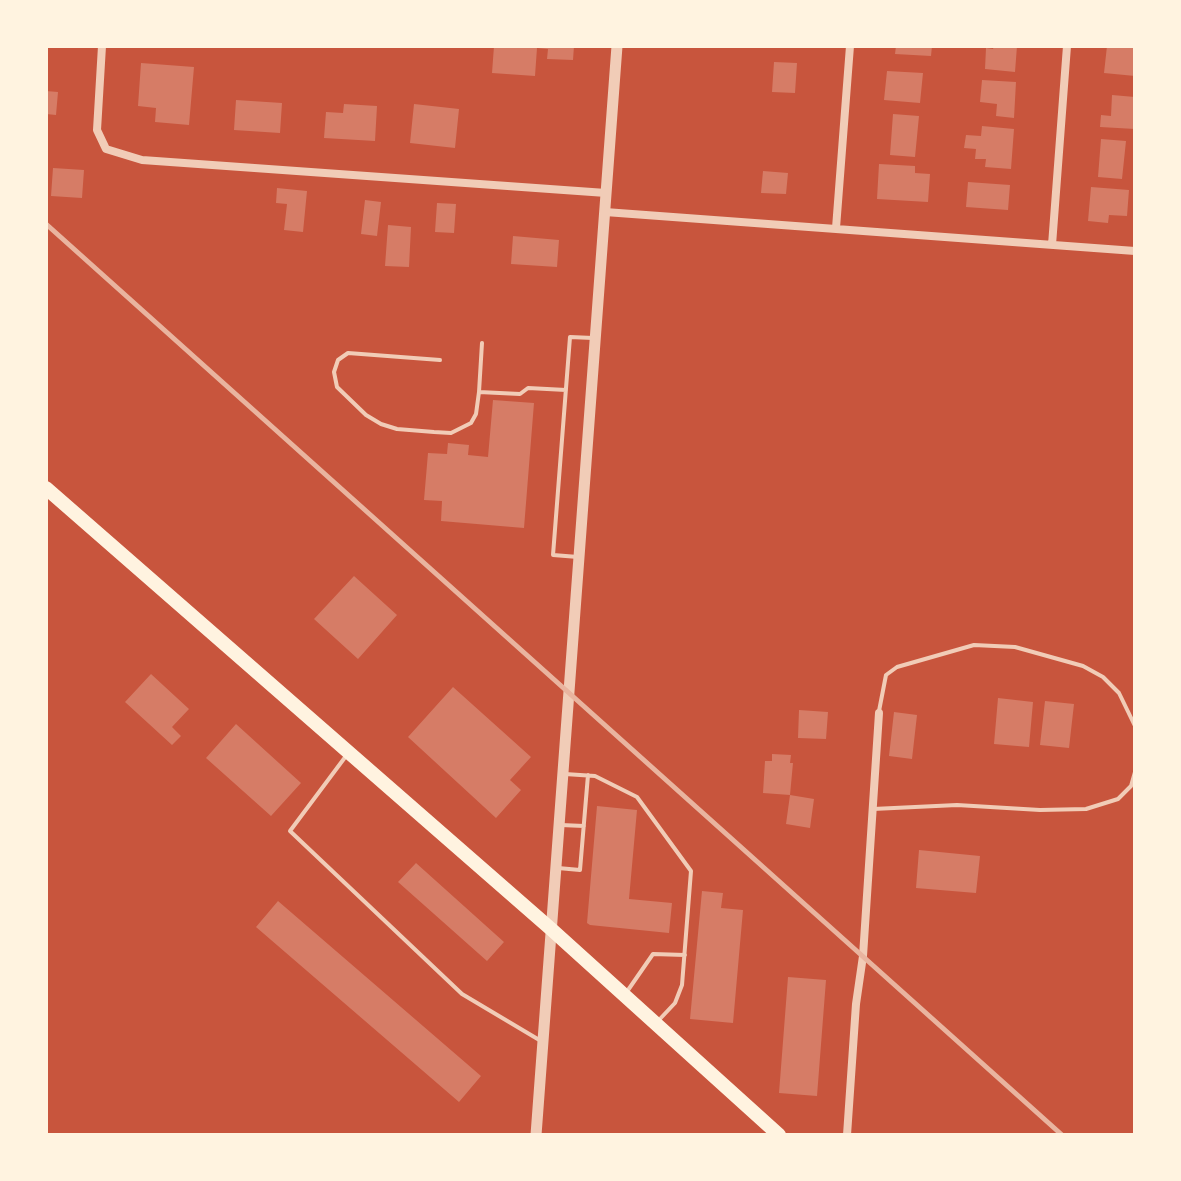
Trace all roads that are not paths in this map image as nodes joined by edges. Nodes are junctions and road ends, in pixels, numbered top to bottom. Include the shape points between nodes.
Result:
1 (102, 46) edge
2 (617, 46) edge
3 (850, 46) edge
4 (1067, 46) edge
5 (606, 193) junction
6 (605, 212) junction
7 (836, 228) junction
8 (1052, 245) junction
9 (1135, 251) edge
10 (595, 339) junction
11 (482, 343) dead end
12 (440, 360) dead end
13 (566, 390) junction
14 (479, 392) junction
15 (46, 488) edge
16 (579, 557) junction
17 (879, 713) joint
18 (1135, 726) edge
19 (349, 752) junction
20 (1135, 772) edge
21 (563, 774) junction
22 (588, 775) junction
23 (873, 809) junction
24 (559, 824) junction
25 (584, 826) junction
26 (556, 868) junction
27 (551, 929) junction
28 (685, 955) junction
29 (625, 995) junction
30 (656, 1023) junction
31 (543, 1043) junction
32 (536, 1135) edge
33 (779, 1135) edge
34 (847, 1135) edge

1 - 5 street via 97,130 106,149 142,160
2 - 5 street
3 - 7 street
4 - 8 street
5 - 6 street
6 - 7 street
6 - 10 street
7 - 8 street
8 - 9 street
10 - 13 lane via 570,337
10 - 16 street
11 - 14 lane
12 - 14 lane via 348,353 334,372 337,387 348,400 397,429 462,429 476,414
13 - 14 lane
13 - 16 lane via 553,555
15 - 19 main road
16 - 21 street
17 - 18 lane via 886,675 897,667 974,645 1015,647 1103,677 1119,693
17 - 23 street
19 - 27 main road
19 - 31 lane via 290,831 462,994
20 - 23 lane via 1131,786 1118,799 1086,809
21 - 22 lane
21 - 24 street
22 - 25 lane
22 - 28 lane via 637,797 691,871
23 - 34 street
24 - 25 lane
24 - 26 street
25 - 26 lane via 580,870
26 - 27 street
27 - 29 main road
27 - 31 street
28 - 29 lane via 653,954
28 - 30 lane via 675,1003
29 - 30 main road
30 - 33 main road
31 - 32 street

